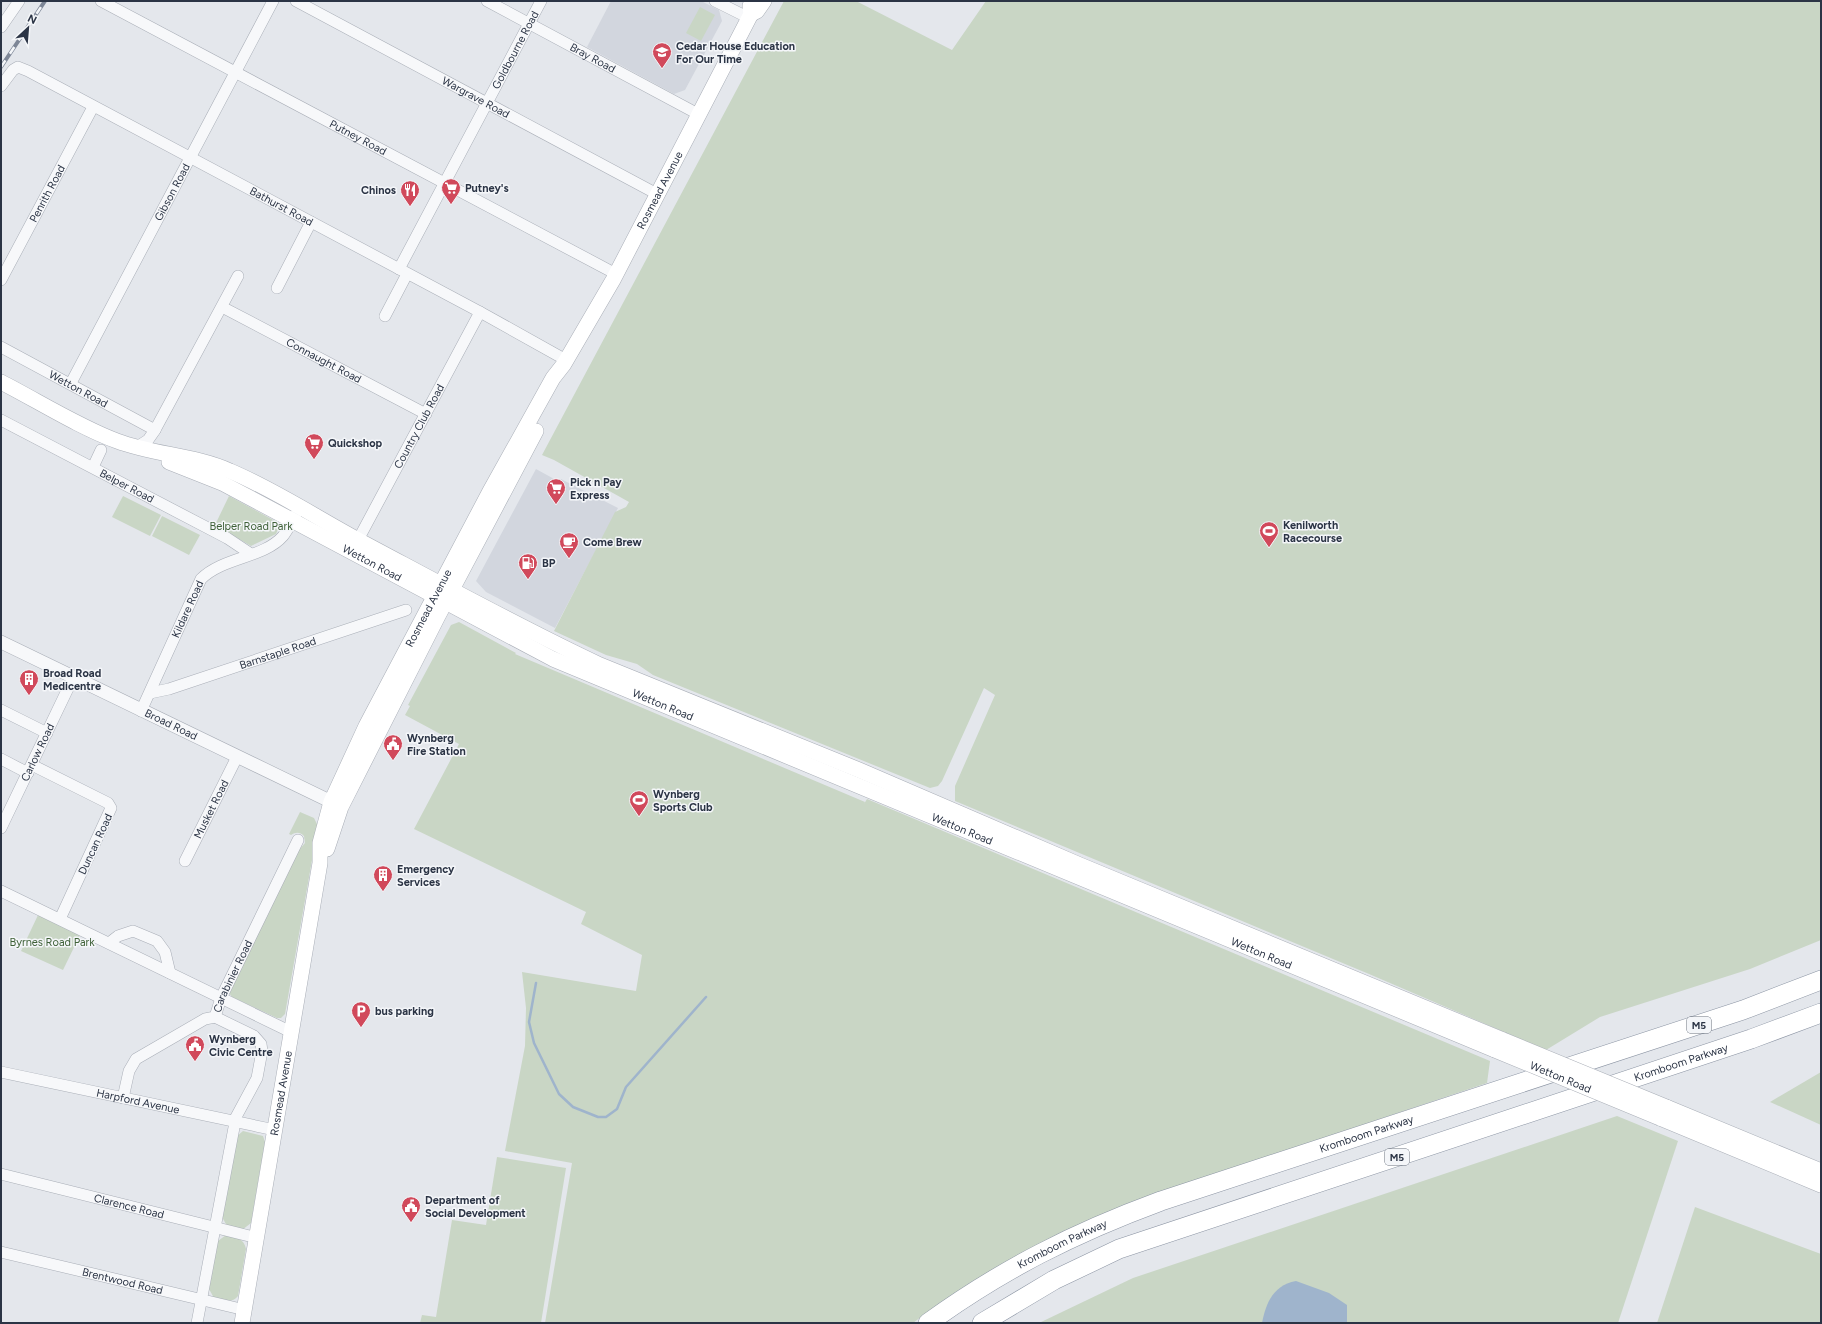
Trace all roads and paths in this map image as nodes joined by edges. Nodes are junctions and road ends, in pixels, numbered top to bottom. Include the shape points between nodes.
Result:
1 (19, 1) edge
2 (100, 1) edge
3 (273, 1) edge
4 (296, 1) edge
5 (487, 1) edge
6 (541, 1) edge
7 (715, 1) edge
8 (764, 1) edge
9 (751, 11) edge
10 (529, 24) junction
11 (1, 27) edge
12 (236, 74) junction
13 (1, 86) edge
14 (487, 104) junction
15 (93, 107) junction
16 (698, 114) junction
17 (190, 158) junction
18 (444, 183) junction
19 (657, 194) junction
20 (312, 222) junction
21 (403, 271) junction
22 (616, 274) junction
23 (238, 276) dead end
24 (1, 280) edge
25 (277, 288) dead end
26 (222, 307) junction
27 (480, 312) junction
28 (385, 316) dead end
29 (1, 347) edge
30 (565, 362) junction
31 (1, 382) edge
32 (71, 383) junction
33 (426, 414) junction
34 (1, 420) edge
35 (155, 430) junction
36 (119, 442) junction
37 (138, 447) junction
38 (101, 450) dead end
39 (155, 452) junction
40 (93, 467) junction
41 (300, 507) junction
42 (292, 521) junction
43 (358, 540) junction
44 (251, 554) junction
45 (443, 593) junction
46 (406, 610) dead end
47 (1, 642) edge
48 (73, 678) junction
49 (150, 693) junction
50 (1, 710) edge
51 (141, 711) junction
52 (47, 733) junction
53 (237, 757) junction
54 (1, 759) edge
55 (30, 769) junction
56 (336, 804) junction
57 (1, 828) edge
58 (298, 840) dead end
59 (185, 861) dead end
60 (1, 891) edge
61 (60, 919) junction
62 (109, 943) junction
63 (170, 973) junction
64 (1821, 980) edge
65 (221, 998) junction
66 (1821, 1014) edge
67 (215, 1017) junction
68 (291, 1032) junction
69 (1, 1072) edge
70 (123, 1098) junction
71 (1663, 1112) junction
72 (236, 1122) junction
73 (275, 1130) junction
74 (1821, 1171) edge
75 (1, 1174) edge
76 (1821, 1185) edge
77 (216, 1228) junction
78 (257, 1238) junction
79 (1, 1252) edge
80 (202, 1300) junction
81 (243, 1317) edge
82 (197, 1323) edge
83 (928, 1323) edge
84 (982, 1323) edge

1 - 11 street
2 - 12 street, Putney Road
3 - 12 street, Gibson Road
4 - 14 street, Wargrave Road
5 - 10 street, Bray Road
6 - 10 street, Goldbourne Road
7 - 9 street
8 - 9 main road, Rosmead Avenue via 757,11
9 - 16 main road, Rosmead Avenue
10 - 14 street, Goldbourne Road
10 - 16 street, Bray Road
12 - 17 street, Gibson Road
12 - 18 street, Putney Road
13 - 15 street, Bathurst Road via 18,67
14 - 18 street, Goldbourne Road
14 - 19 street, Wargrave Road
15 - 17 street, Bathurst Road
15 - 24 street, Penrith Road
16 - 19 main road, Rosmead Avenue
17 - 20 street, Bathurst Road
17 - 32 street, Gibson Road
18 - 21 street, Goldbourne Road
18 - 22 street, Putney Road
19 - 22 main road, Rosmead Avenue
20 - 21 street, Bathurst Road
20 - 25 street
21 - 27 street, Bathurst Road
21 - 28 street, Goldbourne Road
22 - 30 main road, Rosmead Avenue
23 - 26 street
26 - 33 street, Connaught Road
26 - 35 street
27 - 30 street, Bathurst Road
27 - 33 street, Country Club Road
29 - 32 street, Wetton Road
30 - 45 main road, Rosmead Avenue via 553,378
31 - 36 main road, Wetton Road
32 - 35 street, Wetton Road
33 - 43 street, Country Club Road
34 - 40 street, Belper Road
35 - 37 street via 148,440
35 - 39 street
36 - 37 main road, Wetton Road
36 - 42 main road, Wetton Road via 137,452 222,483
37 - 39 main road, Wetton Road
38 - 40 street
39 - 41 main road, Wetton Road via 230,470
40 - 44 street, Belper Road via 227,538
41 - 42 street, Kildare Road
41 - 43 main road, Wetton Road
42 - 44 street, Kildare Road via 284,535 276,542
42 - 45 main road, Wetton Road
43 - 45 main road, Wetton Road
44 - 49 street, Kildare Road via 217,567 201,579
45 - 56 main road, Rosmead Avenue via 366,726
45 - 71 main road, Wetton Road, bridge via 553,659
46 - 49 street, Barnstaple Road via 169,689
47 - 48 street, Broad Road
48 - 51 street, Broad Road
48 - 52 street, Carlow Road
49 - 51 street, Kildare Road
50 - 52 street
51 - 53 street, Broad Road
52 - 55 street, Carlow Road
53 - 56 street, Broad Road
53 - 59 street, Musket Road
54 - 55 street, Duncan Road
55 - 57 street, Carlow Road
55 - 61 street, Duncan Road via 108,803 112,808
56 - 68 main road, Rosmead Avenue via 320,843 320,863
58 - 65 street, Carabinier Road
60 - 61 street
61 - 62 street
62 - 63 street
62 - 63 street via 118,936 133,931 158,941 165,952
63 - 65 street
64 - 83 highway, Kromboom Parkway / M5 via 1743,1010 1109,1220 1000,1275
65 - 67 street, Carabinier Road
65 - 68 street
66 - 84 highway, Kromboom Parkway / M5 via 1751,1040 1119,1249 1054,1280
67 - 70 street, Carabinier Road via 205,1019 136,1059 129,1071
67 - 72 street via 254,1036 262,1047 257,1078 238,1111
68 - 73 main road, Rosmead Avenue
69 - 70 street, Harpford Avenue
70 - 72 street, Harpford Avenue
71 - 74 main road, Wetton Road
71 - 76 main road, Wetton Road
72 - 73 street, Harpford Avenue
72 - 77 street
73 - 78 main road, Rosmead Avenue
75 - 77 street, Clarence Road
77 - 78 street, Clarence Road
77 - 80 street
78 - 81 main road, Rosmead Avenue
79 - 80 street, Brentwood Road
80 - 81 street, Brentwood Road
80 - 82 street

